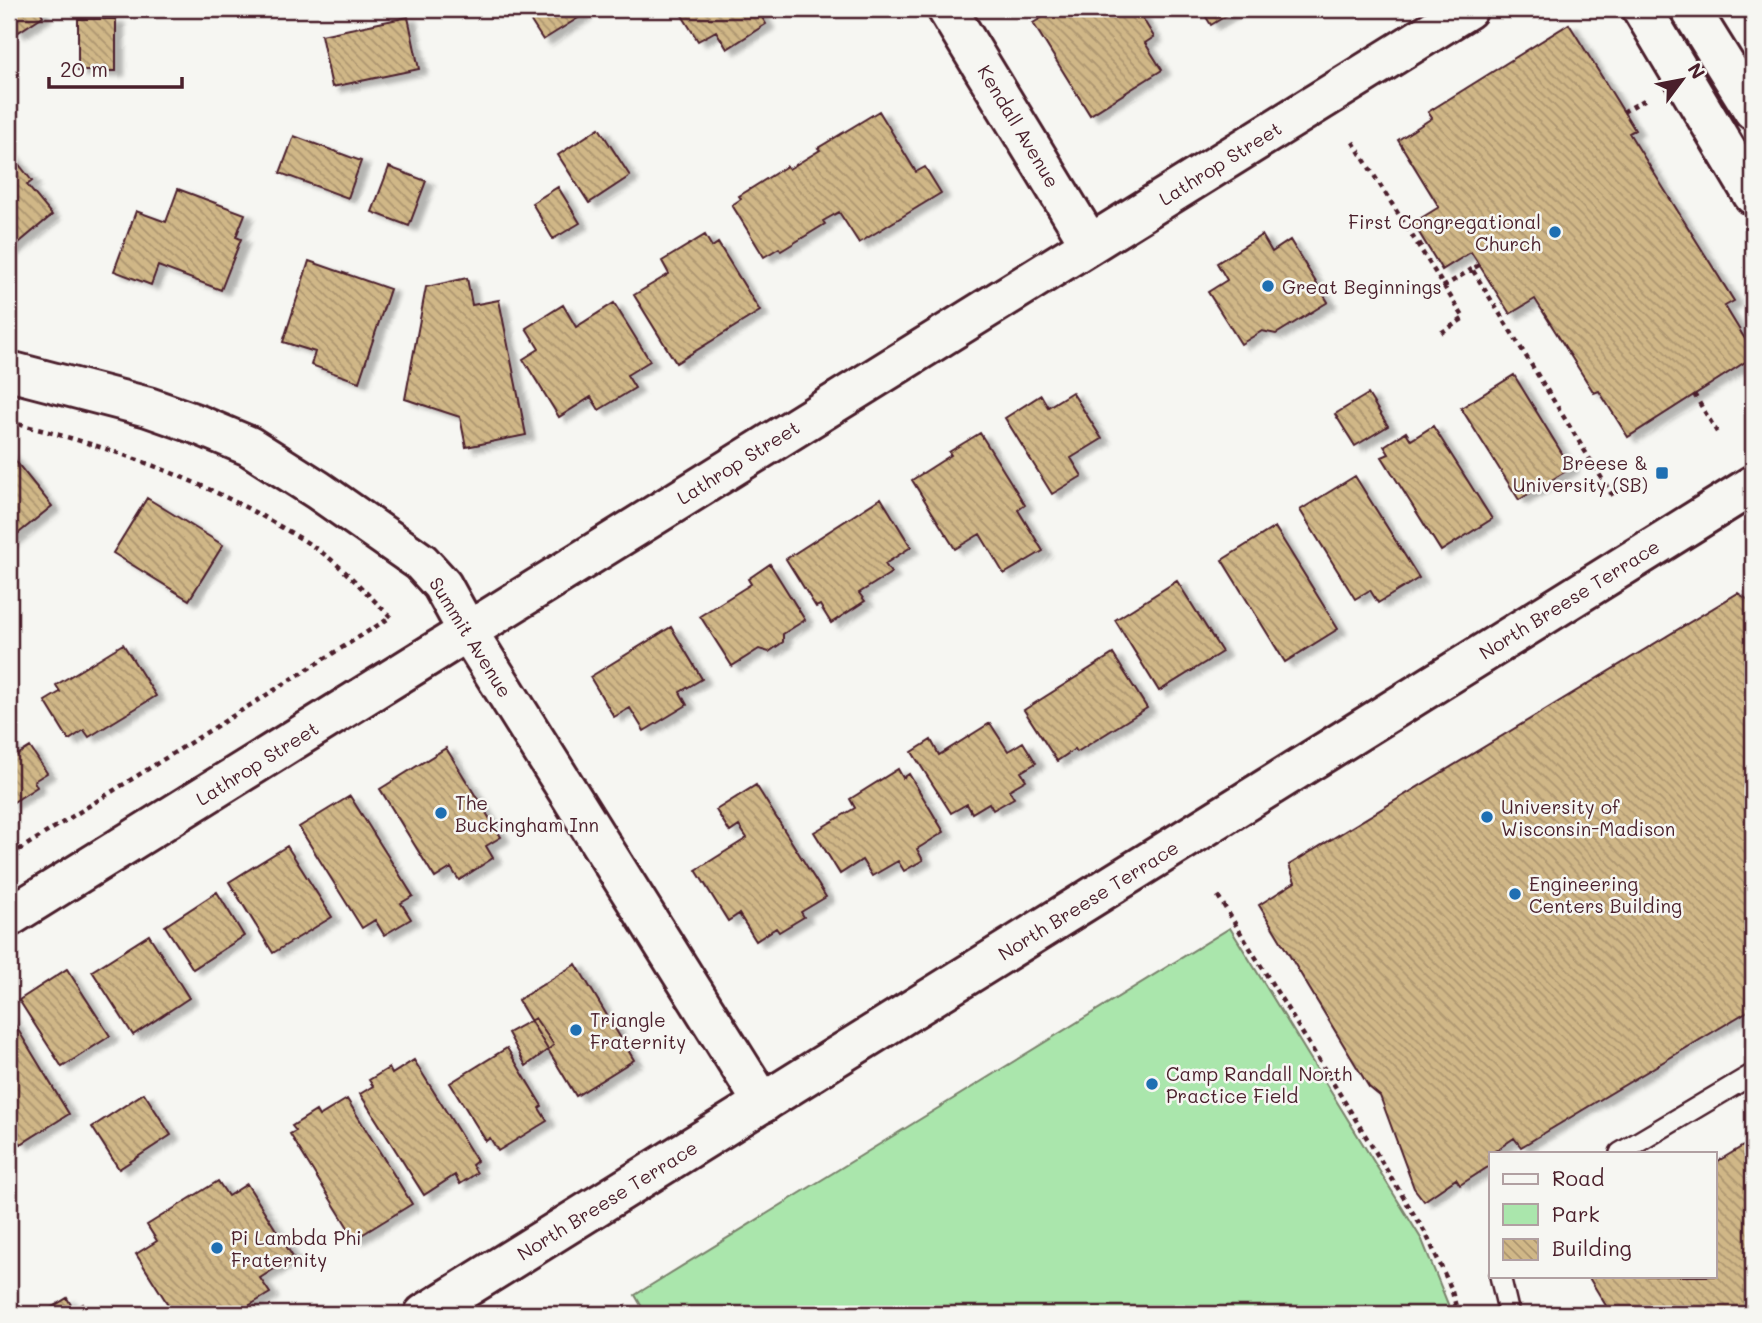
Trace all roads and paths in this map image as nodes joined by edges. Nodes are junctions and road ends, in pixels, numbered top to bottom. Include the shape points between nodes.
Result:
1 (947, 9) edge
2 (1468, 9) edge
3 (1642, 9) edge
4 (1690, 9) edge
5 (1650, 97) dead end
6 (1753, 110) edge
7 (1623, 112) dead end
8 (1353, 142) dead end
9 (1743, 154) edge
10 (1753, 195) edge
11 (1425, 242) dead end
12 (1090, 244) junction
13 (1418, 246) junction
14 (1479, 265) dead end
15 (1472, 269) junction
16 (1443, 287) junction
17 (1441, 333) dead end
18 (9, 372) edge
19 (1694, 394) dead end
20 (9, 422) edge
21 (1717, 432) dead end
22 (1753, 485) edge
23 (1614, 498) dead end
24 (468, 632) junction
25 (9, 856) edge
26 (1218, 896) dead end
27 (9, 918) edge
28 (1753, 1074) edge
29 (763, 1103) junction
30 (1622, 1152) edge
31 (1500, 1278) edge
32 (424, 1314) edge
33 (1458, 1314) edge
34 (1509, 1314) edge

1 - 12 street, Kendall Avenue
2 - 12 street, Lathrop Street
3 - 9 street
4 - 6 street
5 - 7 path
8 - 13 path
9 - 10 street
11 - 13 path
12 - 24 street, Lathrop Street
13 - 16 path
14 - 15 path
15 - 16 path
15 - 23 path
16 - 17 path via 1464,318
18 - 24 street, Summit Avenue via 148,407 249,446 421,562 442,585
19 - 21 path
20 - 25 path via 73,437 151,464 231,499 333,561 391,617
22 - 29 street, North Breese Terrace
24 - 27 street, Lathrop Street
24 - 29 street, Summit Avenue
26 - 33 path via 1426,1234
28 - 30 lane
29 - 32 street, North Breese Terrace
31 - 34 lane

